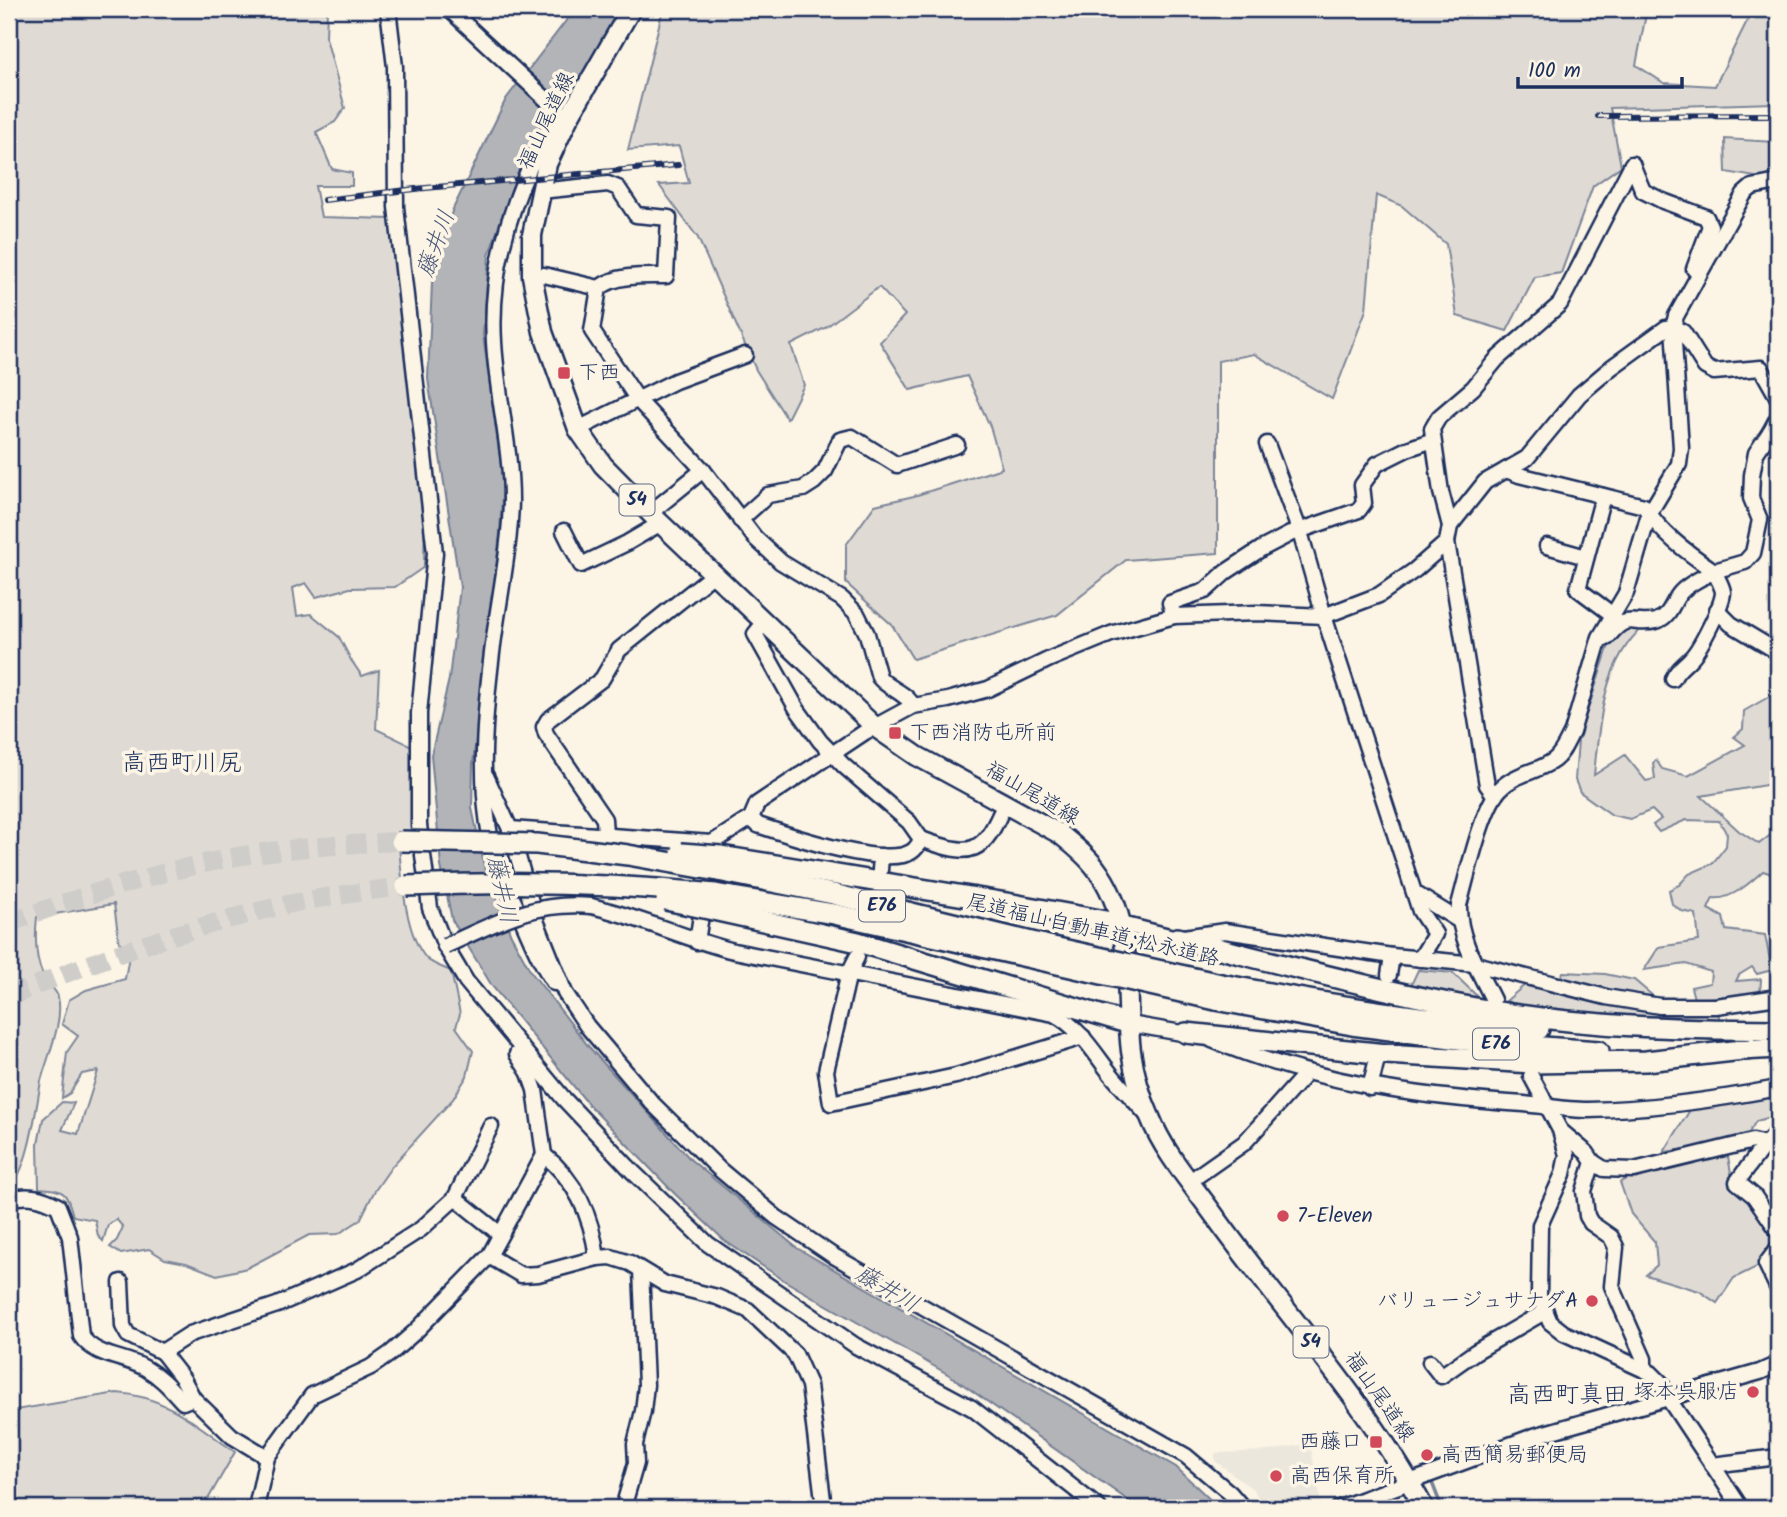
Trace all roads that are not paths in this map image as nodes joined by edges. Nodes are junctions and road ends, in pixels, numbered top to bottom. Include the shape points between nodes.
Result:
1 (388, 9) edge
2 (449, 9) edge
3 (631, 9) edge
4 (561, 114) junction
5 (1778, 182) edge
6 (540, 191) junction
7 (533, 275) junction
8 (1697, 278) junction
9 (599, 288) junction
10 (1673, 327) junction
11 (745, 355) dead end
12 (1778, 398) edge
13 (638, 400) junction
14 (1778, 417) edge
15 (578, 429) junction
16 (1774, 437) edge
17 (1433, 440) junction
18 (1267, 444) dead end
19 (957, 445) dead end
20 (703, 470) junction
21 (1506, 470) junction
22 (1604, 496) junction
23 (1649, 514) junction
24 (655, 518) junction
25 (740, 520) junction
26 (1450, 526) junction
27 (564, 531) dead end
28 (1300, 532) junction
29 (1447, 542) junction
30 (1547, 546) dead end
31 (1586, 558) junction
32 (1714, 571) junction
33 (714, 574) junction
34 (1717, 610) junction
35 (1613, 615) junction
36 (1174, 616) junction
37 (1324, 616) junction
38 (764, 623) junction
39 (1597, 648) junction
40 (1778, 652) edge
41 (1672, 679) dead end
42 (913, 706) junction
43 (875, 727) junction
44 (832, 754) junction
45 (486, 776) junction
46 (1494, 796) junction
47 (1005, 803) junction
48 (751, 818) junction
49 (510, 829) junction
50 (605, 834) junction
51 (920, 839) junction
52 (401, 841) tunnel mouth
53 (717, 857) junction
54 (406, 886) tunnel mouth
55 (1416, 894) junction
56 (714, 902) junction
57 (1458, 920) junction
58 (1122, 924) junction
59 (1177, 938) junction
60 (697, 942) junction
61 (445, 946) junction
62 (1042, 953) junction
63 (1392, 956) junction
64 (858, 957) dead end
65 (1420, 959) junction
66 (1475, 964) junction
67 (849, 973) junction
68 (1389, 975) dead end
69 (466, 981) junction
70 (1219, 992) junction
71 (565, 993) junction
72 (1778, 997) edge
73 (1493, 1000) dead end
74 (1130, 1024) junction
75 (1778, 1031) edge
76 (1185, 1033) junction
77 (1083, 1037) junction
78 (1778, 1048) edge
79 (1751, 1049) junction
80 (1376, 1063) dead end
81 (1304, 1072) junction
82 (1531, 1076) dead end
83 (1370, 1088) junction
84 (1778, 1088) edge
85 (1546, 1106) junction
86 (1150, 1119) junction
87 (491, 1126) dead end
88 (1560, 1130) junction
89 (1778, 1132) edge
90 (1765, 1144) junction
91 (1567, 1154) junction
92 (544, 1156) junction
93 (1590, 1158) junction
94 (1190, 1181) junction
95 (455, 1198) junction
96 (9, 1199) edge
97 (1778, 1231) edge
98 (500, 1234) junction
99 (1778, 1248) edge
100 (489, 1256) junction
101 (597, 1258) junction
102 (641, 1270) junction
103 (121, 1282) dead end
104 (1778, 1289) edge
105 (1546, 1311) junction
106 (162, 1352) junction
107 (1430, 1362) dead end
108 (1778, 1364) edge
109 (1644, 1368) junction
110 (193, 1398) junction
111 (1668, 1398) junction
112 (267, 1457) junction
113 (1778, 1457) edge
114 (1719, 1464) junction
115 (1410, 1482) junction
116 (256, 1508) edge
117 (624, 1508) edge
118 (824, 1508) edge
119 (1099, 1508) edge
120 (1243, 1508) edge
121 (1339, 1508) edge
122 (1424, 1508) edge
123 (1741, 1508) edge

1 - 61 street via 395,67 396,207 435,553 419,713 419,825 429,908
2 - 4 street
3 - 4 main road, 福山尾道線 / 54
4 - 6 main road, 福山尾道線 / 54
4 - 45 street via 546,133 506,227 494,300 494,343 509,447 511,502 485,731
5 - 8 street via 1752,187 1744,194
6 - 7 main road, 福山尾道線 / 54 via 532,235
6 - 9 street via 608,184 618,188 636,215 668,218 666,276 607,281
7 - 9 street
7 - 15 main road, 福山尾道線 / 54 via 543,332
8 - 10 street
8 - 17 street via 1693,270 1710,226 1706,217 1643,191 1632,164 1560,304 1439,417 1432,429
9 - 13 street via 592,331
10 - 12 street via 1683,332 1705,367 1714,372 1760,368
10 - 21 street via 1612,367 1580,395 1527,458
10 - 23 street via 1679,464
11 - 13 street
13 - 15 street
13 - 20 street
14 - 16 street
15 - 24 main road, 福山尾道線 / 54 via 603,465
16 - 32 street via 1756,453 1752,475 1751,498 1760,520 1753,553 1745,562
17 - 26 street
17 - 28 street via 1377,464 1362,485 1364,503 1359,510
18 - 28 street
19 - 25 street via 897,465 852,437 840,440 825,471 814,482 803,489 768,495
20 - 24 street
20 - 25 street
21 - 22 street
21 - 26 street via 1485,481
22 - 23 street via 1644,506
22 - 31 street
23 - 32 street via 1677,546
23 - 35 street via 1626,593
24 - 27 street via 627,544 581,565
24 - 33 main road, 福山尾道線 / 54
25 - 42 street via 781,562 842,598 857,614 879,677
26 - 29 street
28 - 36 street via 1261,549 1205,591 1170,603
28 - 37 street
29 - 37 street via 1379,595
29 - 46 street via 1487,785
30 - 31 street
31 - 35 street via 1578,589
32 - 34 street via 1723,589
32 - 39 street via 1681,592 1657,621 1629,620
33 - 38 main road, 福山尾道線 / 54
33 - 50 street via 619,650 602,679 544,727 604,819
34 - 40 street via 1731,624
34 - 41 street via 1707,637
35 - 39 street
36 - 37 street
36 - 42 street via 1111,634 988,688
37 - 55 street
38 - 43 main road, 福山尾道線 / 54
38 - 44 street via 755,634 797,709
39 - 46 street via 1565,747 1555,759 1515,777
42 - 43 street
43 - 44 street
43 - 47 main road, 福山尾道線 / 54 via 917,756
44 - 48 street via 757,804
44 - 51 street via 909,822
45 - 49 street
45 - 71 street via 488,824 499,867 542,965 562,996
46 - 57 street via 1458,905
47 - 51 street via 977,848 950,850
47 - 58 main road, 福山尾道線 / 54 via 1079,849 1109,891
48 - 51 street via 758,825 881,863 910,853
48 - 53 street
49 - 50 street
49 - 71 street via 537,923
50 - 53 street
52 - 53 highway, 尾道福山自動車道;松永道路 / E76, bridge via 537,844 628,855
53 - 58 highway
53 - 60 street
53 - 62 highway, 尾道福山自動車道;松永道路 / E76
54 - 56 highway, 尾道福山自動車道;松永道路 / E76, bridge via 601,884
55 - 57 street
55 - 65 street via 1420,911 1435,934
56 - 62 highway, 尾道福山自動車道;松永道路 / E76 via 834,914
56 - 74 highway
57 - 66 street
58 - 59 street
58 - 74 main road, 福山尾道線 / 54
59 - 63 street via 1225,931
59 - 75 highway via 1494,1012 1671,1030
60 - 61 street, bridge via 618,912 566,904 522,912
60 - 67 street
61 - 69 street
62 - 70 highway, 尾道福山自動車道;松永道路 / E76, bridge
63 - 65 street
63 - 68 street
64 - 67 street
65 - 66 street
66 - 72 street via 1660,1006 1716,1006
66 - 73 street
67 - 77 street via 1042,1010 1068,1021
67 - 77 street via 826,1071 831,1103 956,1076
69 - 92 street via 529,1073
69 - 119 street via 564,1099 708,1244 856,1346 972,1408
70 - 75 highway, 尾道福山自動車道;松永道路 / E76 via 1494,1026 1622,1035
70 - 79 highway, 尾道福山自動車道;松永道路 / E76 via 1352,1025 1490,1044 1622,1052
71 - 120 street via 652,1103 776,1217 832,1255 1186,1455
74 - 76 street
74 - 86 main road, 福山尾道線 / 54 via 1139,1088
76 - 79 highway via 1386,1054 1532,1063 1646,1061
76 - 81 street
77 - 86 street
78 - 79 highway, 尾道福山自動車道;松永道路 / E76
80 - 83 street
81 - 83 street
81 - 94 street via 1244,1143
82 - 85 street
83 - 85 street via 1461,1101
84 - 85 street via 1669,1106 1584,1110
85 - 88 street
86 - 94 main road, 福山尾道線 / 54
87 - 95 street
88 - 91 street
88 - 93 street
89 - 90 street
90 - 93 street via 1754,1141 1634,1170 1604,1169
90 - 97 street via 1737,1182 1754,1196
91 - 93 street via 1574,1149
91 - 105 street via 1540,1225 1539,1296
92 - 98 street
92 - 101 street via 558,1166 576,1191
93 - 109 street via 1584,1191 1587,1216 1616,1247 1612,1286
94 - 115 main road, 福山尾道線 / 54 via 1347,1387
95 - 98 street
95 - 106 street via 421,1229 357,1270 276,1306 190,1334
96 - 110 street via 24,1195 58,1206 70,1237 81,1336 88,1346 144,1367 183,1402
98 - 100 street
99 - 104 street via 1766,1264
100 - 101 street via 521,1275
100 - 112 street via 391,1353 312,1395
101 - 102 street via 611,1256
102 - 117 street via 646,1385 636,1463
102 - 118 street via 665,1284 748,1310 795,1354 809,1385
103 - 106 street via 123,1326 128,1335
105 - 107 street via 1441,1376
105 - 109 street via 1550,1322 1564,1333
106 - 110 street
108 - 111 street
109 - 111 street via 1661,1383
110 - 112 street via 232,1436
111 - 114 street
111 - 115 street via 1534,1436
112 - 116 street
113 - 114 street
114 - 123 street
115 - 121 street
115 - 122 main road, 福山尾道線 / 54

